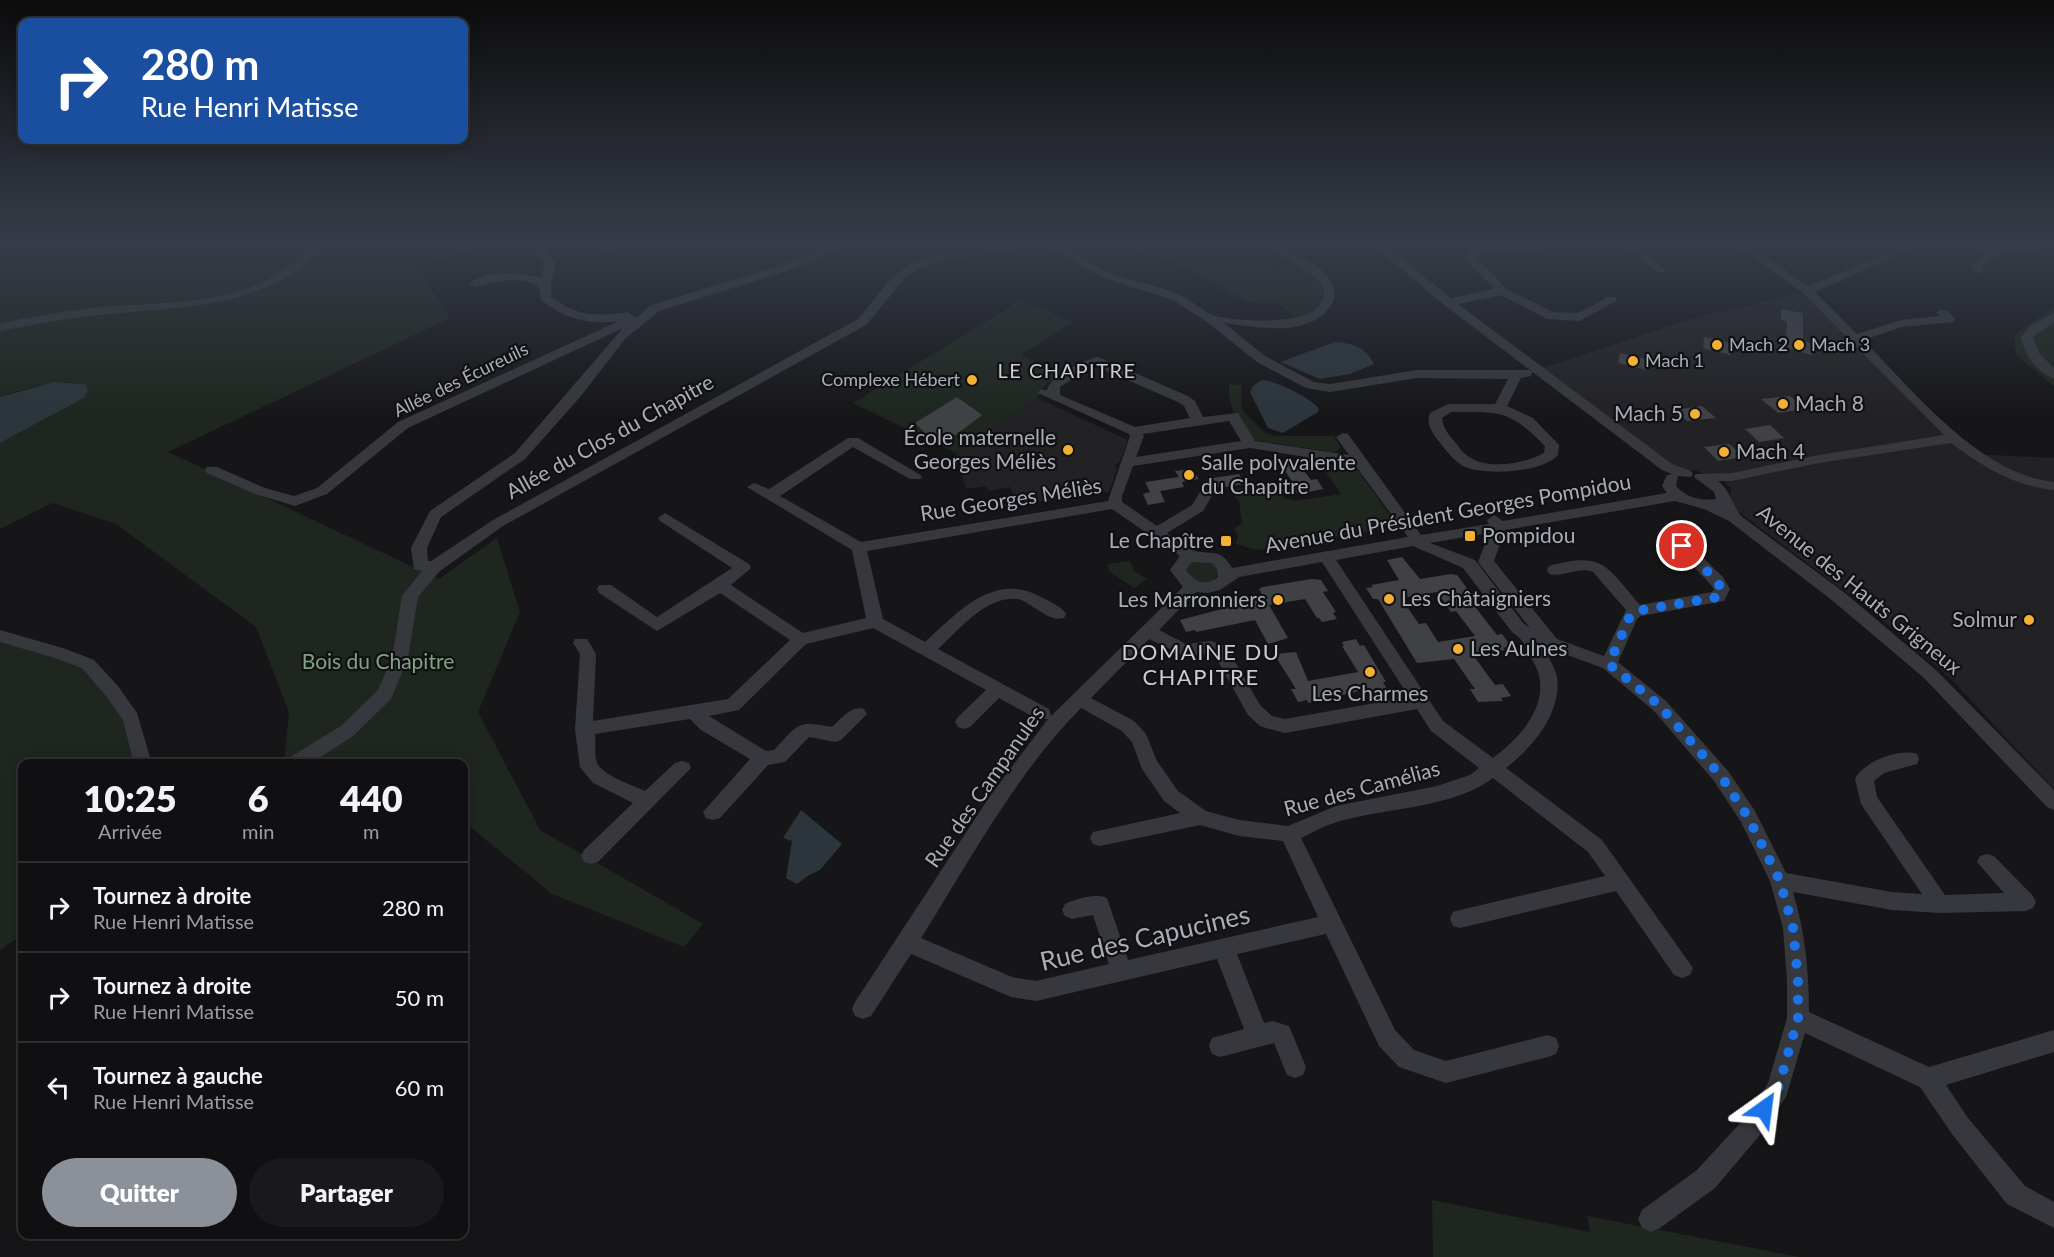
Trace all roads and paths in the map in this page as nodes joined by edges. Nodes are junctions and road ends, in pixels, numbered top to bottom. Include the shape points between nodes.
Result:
1 (214, 300) edge
2 (547, 300) edge
3 (678, 300) edge
4 (881, 300) edge
5 (1180, 300) edge
6 (1328, 300) edge
7 (1453, 300) joint
8 (1464, 300) edge
9 (1517, 300) edge
10 (1611, 300) edge
11 (1816, 300) edge
12 (651, 310) junction
13 (1943, 313) dead end
14 (2054, 317) edge
15 (1211, 320) junction
16 (0, 327) edge
17 (1854, 339) junction
18 (1539, 370) junction
19 (2054, 374) edge
20 (1516, 375) junction
21 (1500, 408) junction
22 (1199, 422) junction
23 (1134, 431) junction
24 (1343, 437) dead end
25 (1954, 438) junction
26 (1250, 444) junction
27 (1360, 461) junction
28 (1129, 462) junction
29 (212, 470) dead end
30 (915, 476) dead end
31 (1702, 477) junction
32 (1732, 477) junction
33 (1675, 481) junction
34 (2052, 486) edge
35 (754, 488) dead end
36 (1208, 492) dead end
37 (769, 496) junction
38 (1716, 496) junction
39 (1115, 504) junction
40 (665, 518) dead end
41 (1496, 523) junction
42 (1156, 533) junction
43 (1414, 537) junction
44 (1682, 546) dead end
45 (859, 547) junction
46 (1191, 556) junction
47 (1326, 556) junction
48 (1218, 560) junction
49 (1486, 562) junction
50 (1468, 564) junction
51 (434, 567) junction
52 (1555, 570) dead end
53 (1226, 577) junction
54 (720, 585) junction
55 (1193, 586) junction
56 (604, 589) dead end
57 (1636, 611) junction
58 (1058, 614) dead end
59 (875, 622) junction
60 (1147, 631) junction
61 (1528, 635) junction
62 (0, 636) edge
63 (801, 639) junction
64 (1550, 642) junction
65 (581, 643) dead end
66 (927, 650) junction
67 (1609, 664) junction
68 (998, 689) junction
69 (1078, 699) junction
70 (1421, 702) junction
71 (695, 712) junction
72 (858, 714) dead end
73 (1043, 714) dead end
74 (963, 722) dead end
75 (584, 729) junction
76 (763, 758) junction
77 (142, 759) edge
78 (302, 759) edge
79 (1910, 759) dead end
80 (682, 768) dead end
81 (1492, 768) junction
82 (648, 801) junction
83 (2054, 802) edge
84 (713, 812) dead end
85 (1200, 817) junction
86 (1289, 834) junction
87 (1100, 838) dead end
88 (591, 856) dead end
89 (1987, 862) dead end
90 (1621, 881) junction
91 (1780, 881) junction
92 (1940, 904) junction
93 (1072, 910) dead end
94 (1460, 919) dead end
95 (1332, 923) junction
96 (907, 942) junction
97 (1224, 949) junction
98 (1682, 968) dead end
99 (1121, 970) junction
100 (863, 1009) dead end
101 (1798, 1018) junction
102 (1258, 1036) junction
103 (2054, 1041) edge
104 (1220, 1046) dead end
105 (1548, 1046) dead end
106 (1295, 1067) dead end
107 (1928, 1079) junction
108 (2054, 1215) edge
109 (1651, 1219) dead end

1 - 16 street
2 - 12 street via 584,320
3 - 12 street
4 - 51 street, Allée du Clos du Chapitre via 862,322 839,336 498,523
5 - 15 street
6 - 15 street via 1323,310 1307,319 1282,324
7 - 8 street
7 - 18 street
9 - 10 street via 1562,318 1580,317
11 - 17 street
12 - 29 street, Allée des Écureuils via 403,425 322,491 295,501
12 - 51 street via 621,336 520,456 435,514 419,548 420,565
13 - 17 street via 1949,319 1901,324
14 - 19 street via 2027,337 2028,349
15 - 20 street via 1261,358 1311,385 1344,387 1417,374
17 - 25 street
18 - 20 street
18 - 33 street
20 - 21 street
21 - 21 street via 1448,408 1435,416 1436,428 1461,459 1477,466 1492,468 1543,461 1551,455 1552,445 1528,421
22 - 23 street
22 - 23 street via 1183,399 1098,361 1054,385 1049,394
22 - 26 street via 1233,416
23 - 28 street via 1137,436
24 - 27 street
25 - 32 street
25 - 34 street via 1995,466 2031,483
26 - 27 street
26 - 28 street
27 - 43 street
28 - 39 street
30 - 37 street via 853,441
31 - 32 street
31 - 33 street
31 - 38 street
32 - 38 street
33 - 38 street via 1685,500
33 - 41 street, Avenue du Président Georges Pompidou
35 - 37 street
36 - 42 street via 1198,508
37 - 45 street
38 - 83 street, Avenue des Hauts Grigneux via 1734,518 1839,597 1930,674
39 - 42 street, Rue Georges Méliès
39 - 45 street, Rue Georges Méliès
40 - 54 street via 743,568
41 - 43 street, Avenue du Président Georges Pompidou
41 - 49 street
42 - 46 street, Rue Georges Méliès
43 - 47 street, Avenue du Président Georges Pompidou
43 - 48 street, Avenue du Président Georges Pompidou
43 - 50 street via 1420,545
44 - 57 street via 1717,581 1722,590 1719,597
45 - 59 street
46 - 48 street
46 - 55 street via 1179,564 1178,570 1185,582
47 - 53 street, Avenue du Président Georges Pompidou via 1235,572
47 - 70 street
48 - 53 street via 1224,565
49 - 50 street
49 - 64 street
50 - 61 street, Rue des Camélias via 1518,628
51 - 78 street, Allée du Clos du Chapitre via 410,596 400,658 384,694 347,731
52 - 57 street via 1589,564 1599,568
53 - 55 street via 1218,585
54 - 56 street via 657,625
54 - 63 street
55 - 60 street, Rue des Campanules
57 - 67 street via 1630,616
58 - 66 street via 1020,594 992,597
59 - 63 street
59 - 66 street
60 - 69 street, Rue des Campanules
60 - 70 street via 1184,650 1220,650 1254,710 1276,724 1308,723
61 - 64 street
61 - 81 street, Rue des Camélias via 1548,676 1546,705 1519,748
62 - 77 street via 88,664 130,718
63 - 71 street via 733,705
64 - 67 street
65 - 75 street via 588,654
66 - 68 street
67 - 91 street via 1660,706 1721,776 1748,817
68 - 73 street
68 - 74 street
69 - 85 street, Rue des Camélias via 1128,726 1140,739 1149,764 1171,796
69 - 96 street, Rue des Campanules via 997,801
70 - 81 street via 1437,726
71 - 75 street
71 - 76 street via 707,724
72 - 76 street via 835,735 805,729 779,757
75 - 82 street via 588,766 596,775
76 - 84 street
79 - 92 street via 1878,767 1864,779 1868,799
80 - 82 street
81 - 86 street, Rue des Camélias via 1477,780 1437,794 1336,814
81 - 90 street via 1595,846
82 - 88 street
85 - 86 street, Rue des Camélias via 1239,828
85 - 87 street
86 - 95 street
89 - 92 street via 2026,902
90 - 94 street
90 - 98 street
91 - 92 street via 1892,901
91 - 101 street via 1793,928
93 - 99 street via 1100,904
95 - 97 street, Rue des Capucines
95 - 105 street via 1387,1038 1407,1059 1446,1072
96 - 99 street, Rue des Capucines via 1011,987 1027,990
96 - 100 street, Rue des Campanules
97 - 99 street, Rue des Capucines
97 - 102 street
101 - 107 street
101 - 109 street via 1778,1089 1751,1128 1706,1179
102 - 104 street
102 - 106 street via 1281,1034
103 - 107 street
107 - 108 street via 2016,1195

